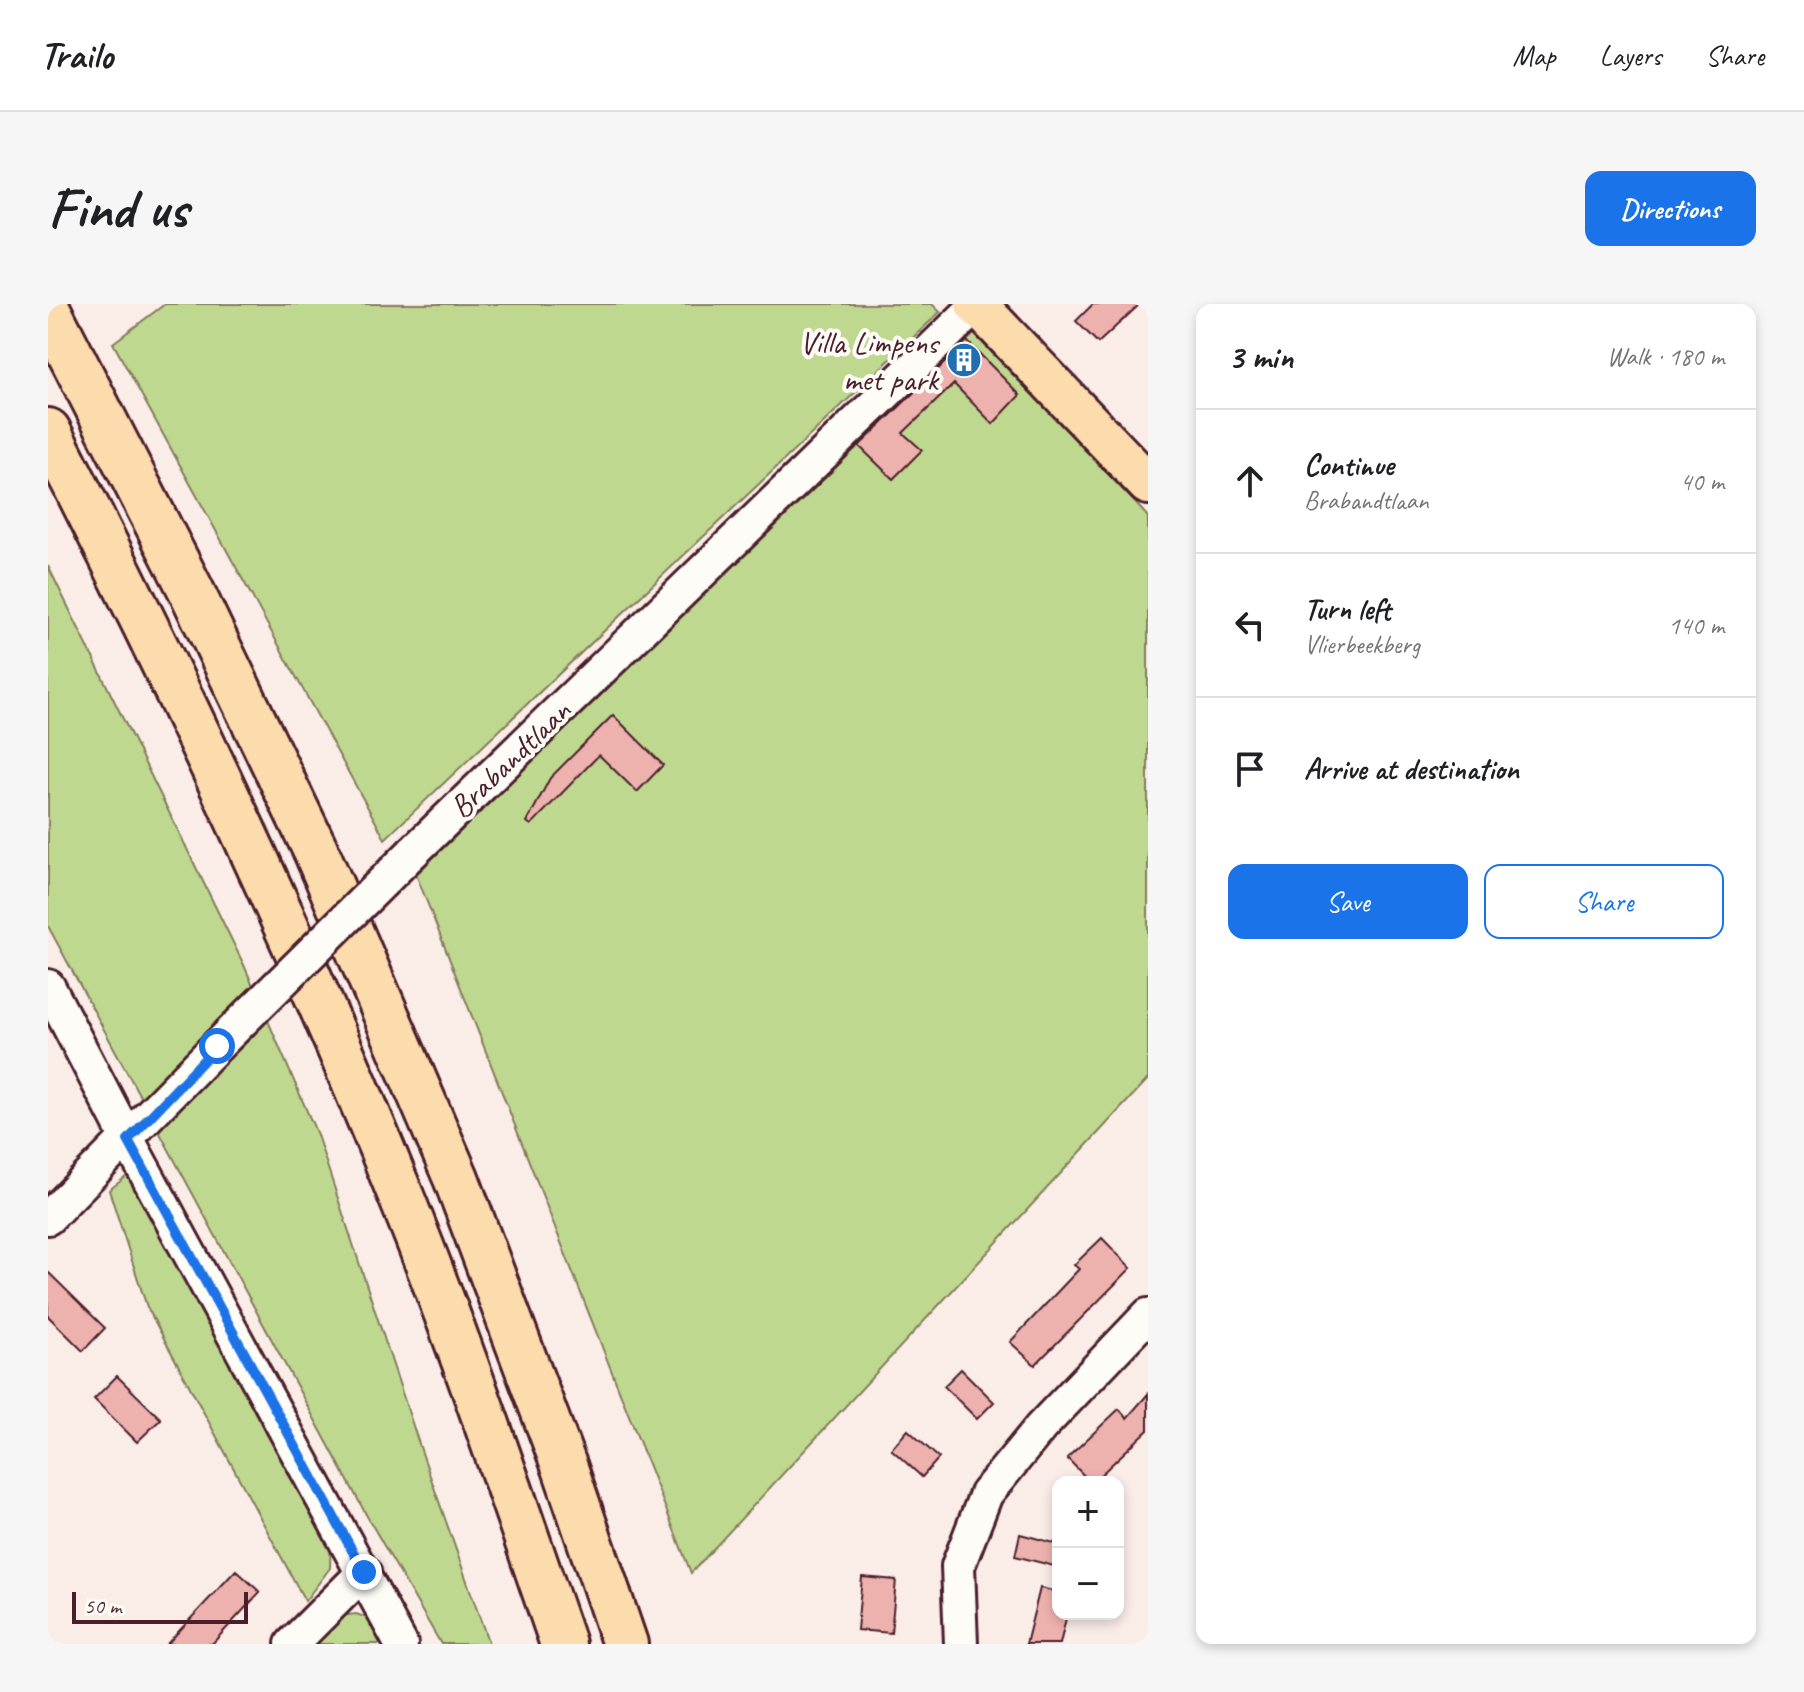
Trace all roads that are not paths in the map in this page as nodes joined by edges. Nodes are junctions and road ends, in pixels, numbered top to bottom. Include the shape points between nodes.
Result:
1 (976, 304) edge
2 (48, 310) edge
3 (48, 431) edge
4 (1148, 484) edge
5 (48, 986) edge
6 (128, 1140) junction
7 (48, 1218) edge
8 (1148, 1315) edge
9 (364, 1572) junction
10 (292, 1644) edge
11 (401, 1644) edge
12 (563, 1644) edge
13 (625, 1644) edge
14 (961, 1644) edge

1 - 4 main road
1 - 6 street, Brabandtlaan, bridge via 412,853
2 - 13 highway via 191,590 322,865 456,1178
3 - 12 highway via 141,612 268,886 404,1202
5 - 6 street
6 - 7 street, Brabandtlaan
6 - 9 street
8 - 14 street via 1041,1427 986,1494 958,1566
9 - 10 street
9 - 11 street

